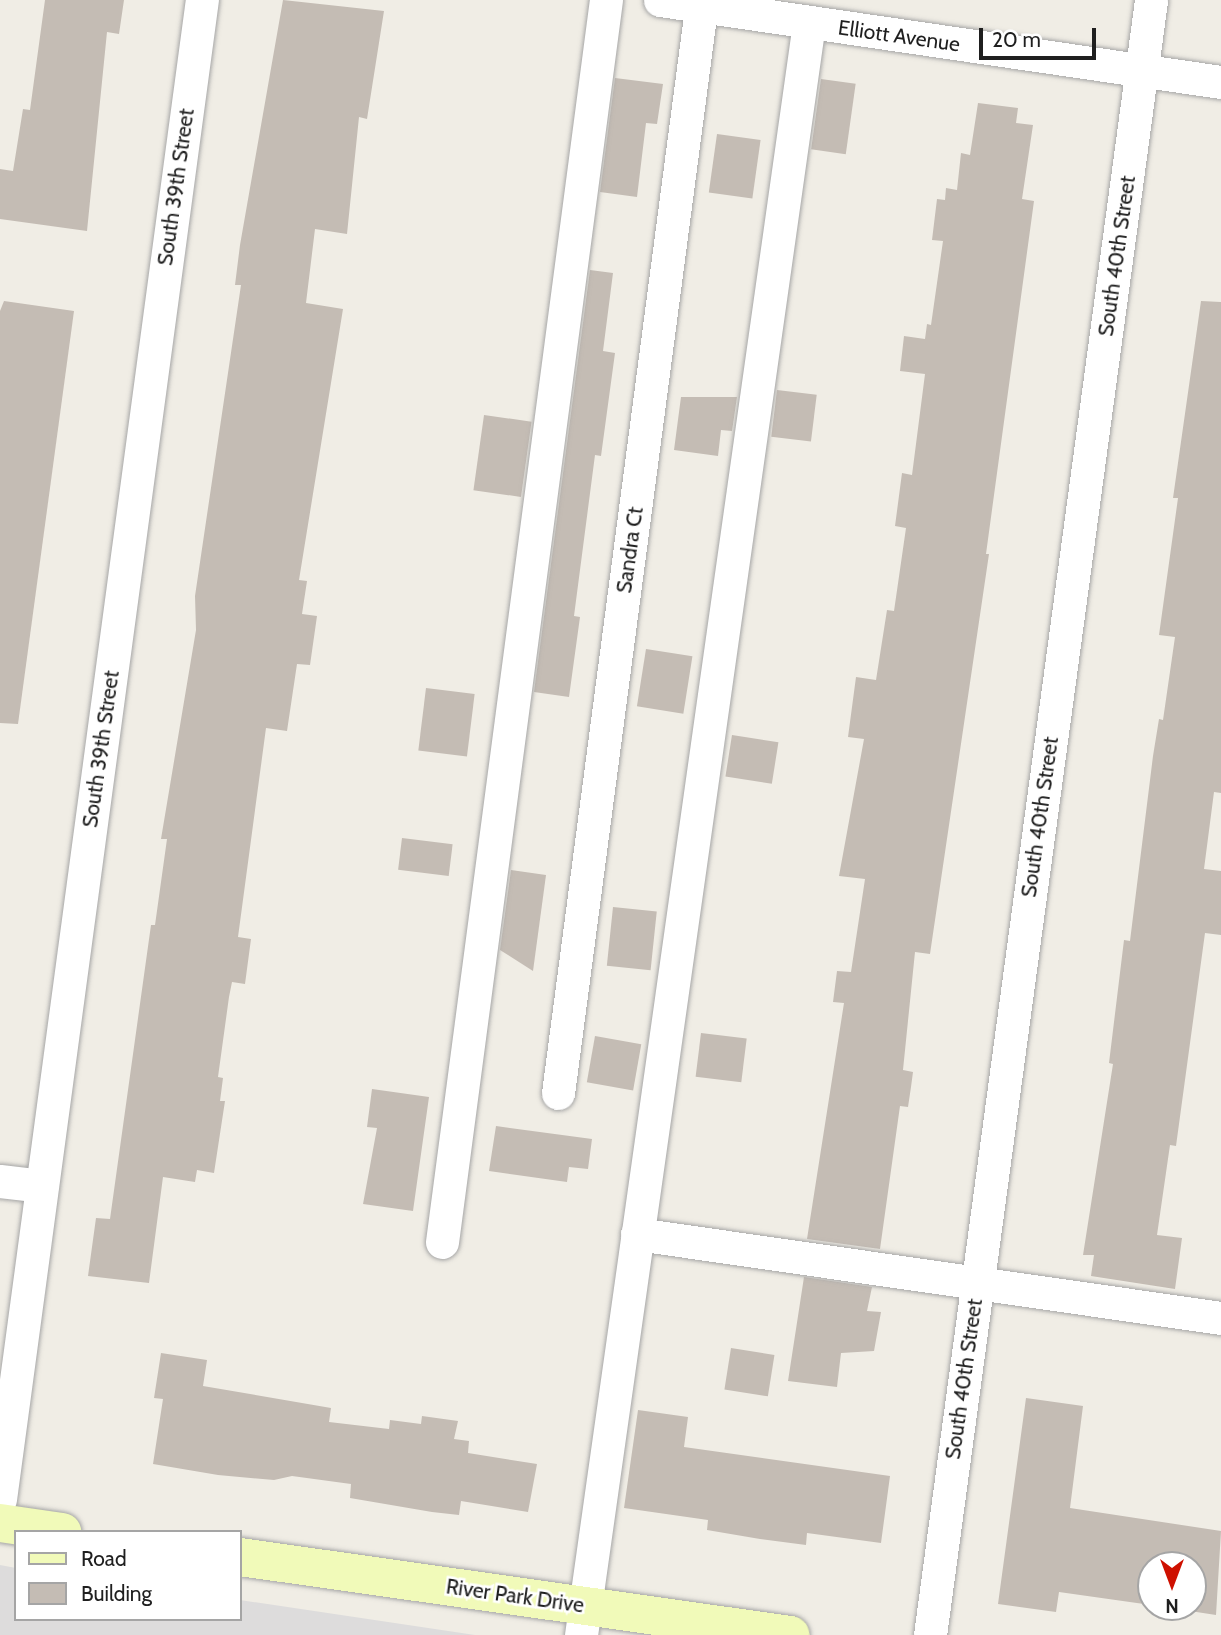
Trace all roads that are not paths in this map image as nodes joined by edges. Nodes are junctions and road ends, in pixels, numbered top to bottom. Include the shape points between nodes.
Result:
1 (202, 0) edge
2 (606, 0) edge
3 (660, 0) edge
4 (1151, 0) edge
5 (702, 3) edge
6 (809, 23) junction
7 (1142, 70) junction
8 (1221, 82) edge
9 (558, 1093) dead end
10 (0, 1181) edge
11 (42, 1186) junction
12 (637, 1234) junction
13 (442, 1242) dead end
14 (978, 1282) junction
15 (1221, 1318) edge
16 (0, 1499) edge
17 (0, 1523) edge
18 (48, 1530) edge
19 (242, 1557) edge
20 (585, 1621) edge
21 (790, 1635) edge
22 (930, 1635) edge

1 - 11 street, South 39th Street
2 - 13 street
3 - 5 street, Elliott Avenue
4 - 7 street, South 40th Street
5 - 6 street, Elliott Avenue
5 - 9 street, Sandra Ct
6 - 7 street, Elliott Avenue
6 - 12 street
7 - 8 street, Elliott Avenue
7 - 14 street, South 40th Street
10 - 11 street
11 - 16 street, South 39th Street
12 - 14 street
12 - 20 street
14 - 15 street
14 - 22 street, South 40th Street
17 - 18 street
19 - 20 street, River Park Drive
20 - 21 street, River Park Drive

